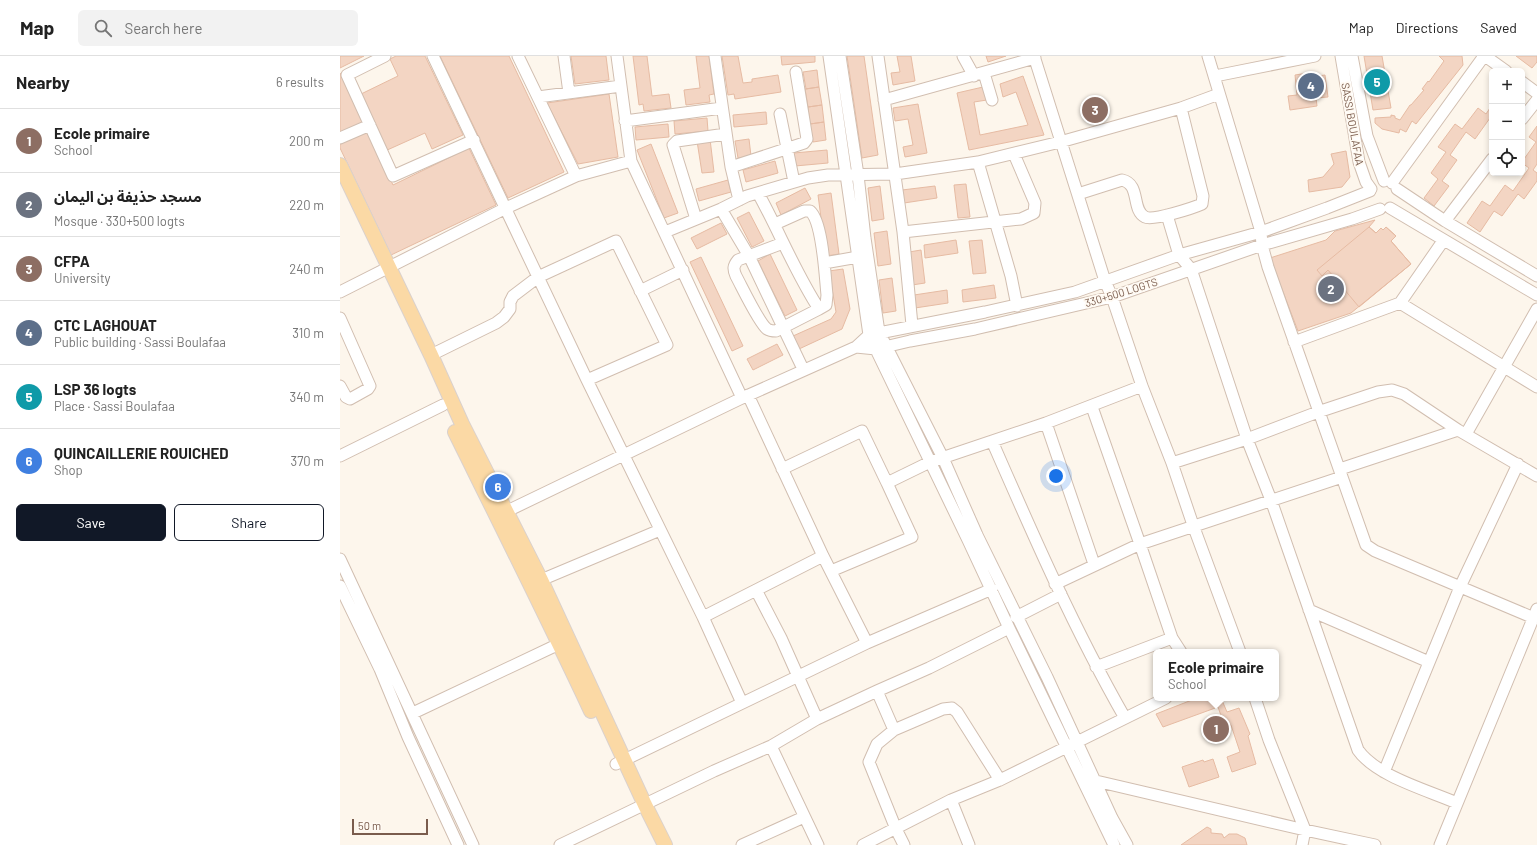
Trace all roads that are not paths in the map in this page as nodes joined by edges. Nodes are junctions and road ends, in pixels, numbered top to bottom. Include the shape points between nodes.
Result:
1 (385, 56) edge
2 (433, 56) edge
3 (518, 56) edge
4 (564, 56) edge
5 (617, 56) edge
6 (715, 56) edge
7 (829, 56) edge
8 (840, 56) edge
9 (878, 56) edge
10 (963, 56) edge
11 (1208, 56) edge
12 (1315, 56) edge
13 (1341, 56) edge
14 (1352, 56) edge
15 (1484, 56) edge
16 (1034, 57) edge
17 (1502, 68) edge
18 (796, 72) dead end
19 (979, 74) junction
20 (1215, 76) junction
21 (1525, 84) edge
22 (621, 86) junction
23 (569, 93) junction
24 (1537, 93) edge
25 (1219, 94) junction
26 (538, 97) junction
27 (884, 100) junction
28 (992, 100) dead end
29 (1537, 100) edge
30 (722, 108) junction
31 (1181, 108) junction
32 (780, 114) dead end
33 (1525, 115) edge
34 (625, 121) junction
35 (370, 125) junction
36 (726, 134) junction
37 (340, 138) edge
38 (474, 140) junction
39 (1060, 142) junction
40 (787, 149) junction
41 (1014, 154) junction
42 (631, 162) junction
43 (978, 162) junction
44 (1489, 163) edge
45 (340, 165) edge
46 (730, 167) junction
47 (895, 174) junction
48 (845, 175) junction
49 (858, 175) junction
50 (576, 176) junction
51 (794, 182) junction
52 (340, 183) edge
53 (1391, 184) junction
54 (1371, 190) junction
55 (758, 193) junction
56 (1078, 194) junction
57 (739, 200) junction
58 (506, 208) junction
59 (1385, 208) junction
60 (721, 209) junction
61 (1167, 215) junction
62 (696, 219) junction
63 (1445, 221) junction
64 (995, 222) junction
65 (774, 224) junction
66 (665, 232) junction
67 (903, 232) junction
68 (1261, 232) junction
69 (1444, 241) junction
70 (783, 244) junction
71 (1262, 245) junction
72 (1179, 255) junction
73 (749, 256) junction
74 (858, 257) junction
75 (824, 263) junction
76 (384, 269) junction
77 (1191, 269) junction
78 (683, 270) junction
79 (1537, 276) edge
80 (538, 277) junction
81 (1105, 281) junction
82 (640, 291) junction
83 (340, 292) edge
84 (1537, 295) edge
85 (1112, 296) junction
86 (1400, 303) junction
87 (1017, 306) junction
88 (819, 309) junction
89 (1537, 309) edge
90 (342, 325) edge
91 (912, 325) junction
92 (784, 326) junction
93 (874, 333) junction
94 (1294, 342) junction
95 (856, 347) junction
96 (881, 347) junction
97 (431, 355) junction
98 (1504, 366) junction
99 (803, 370) junction
100 (587, 380) junction
101 (340, 386) edge
102 (1142, 386) junction
103 (1537, 388) edge
104 (745, 397) junction
105 (444, 405) junction
106 (1092, 407) junction
107 (1318, 412) junction
108 (1046, 423) junction
109 (1462, 432) junction
110 (1247, 439) junction
111 (992, 442) junction
112 (624, 455) junction
113 (340, 456) edge
114 (943, 458) junction
115 (930, 462) junction
116 (1172, 463) junction
117 (1518, 464) junction
118 (782, 469) junction
119 (1341, 473) junction
120 (1537, 476) edge
121 (887, 483) junction
122 (1271, 500) junction
123 (501, 514) junction
124 (1193, 525) junction
125 (660, 530) junction
126 (1140, 544) junction
127 (823, 556) junction
128 (340, 559) edge
129 (1094, 564) junction
130 (831, 572) junction
131 (541, 580) junction
132 (1055, 584) junction
133 (340, 586) edge
134 (1460, 587) junction
135 (992, 589) junction
136 (756, 590) junction
137 (1061, 594) junction
138 (1309, 610) junction
139 (1535, 614) edge
140 (703, 617) junction
141 (1016, 617) junction
142 (1009, 628) junction
143 (1172, 638) junction
144 (867, 643) junction
145 (559, 644) junction
146 (1179, 649) edge
147 (1239, 649) edge
148 (1429, 662) junction
149 (1096, 667) junction
150 (797, 676) junction
151 (877, 691) junction
152 (1160, 701) edge
153 (1256, 701) edge
154 (742, 703) junction
155 (413, 713) junction
156 (1125, 718) junction
157 (817, 720) junction
158 (894, 730) junction
159 (1078, 742) junction
160 (771, 746) junction
161 (1067, 747) junction
162 (620, 762) junction
163 (1384, 772) junction
164 (1000, 780) junction
165 (1096, 781) junction
166 (951, 800) junction
167 (1457, 803) junction
168 (641, 806) junction
169 (804, 817) junction
170 (896, 829) junction
171 (1305, 830) junction
172 (458, 845) edge
173 (473, 845) edge
174 (560, 845) edge
175 (654, 845) edge
176 (665, 845) edge
177 (742, 845) edge
178 (818, 845) edge
179 (863, 845) edge
180 (904, 845) edge
181 (969, 845) edge
182 (1114, 845) edge
183 (1127, 845) edge
184 (1302, 845) edge
185 (1375, 845) edge
186 (1440, 845) edge

1 - 35 street via 347,75
2 - 38 street
3 - 26 street
4 - 23 street
5 - 22 street
6 - 30 street
7 - 48 street
8 - 49 street
9 - 27 street
10 - 19 street
11 - 20 street
12 - 20 street
13 - 54 street, SASSI BOULAFAA via 1359,162
14 - 53 street via 1367,136
15 - 17 street
15 - 53 street
16 - 19 street
16 - 39 street
18 - 40 street via 807,139 804,143
19 - 27 street
19 - 28 street
20 - 25 street
21 - 24 street
22 - 23 street
22 - 34 street
23 - 26 street
25 - 31 street
25 - 68 street
26 - 50 street
27 - 47 street
29 - 33 street
30 - 34 street
30 - 36 street
31 - 39 street
31 - 61 street via 1204,199 1198,206
32 - 40 street
34 - 42 street
35 - 37 street
35 - 38 street via 393,176
36 - 46 street
36 - 62 street via 678,141 673,145
38 - 58 street
39 - 41 street
39 - 56 street
40 - 46 street
40 - 51 street
41 - 43 street
41 - 64 street via 1035,203 1035,210 1032,215 1021,219
42 - 50 street
42 - 66 street
43 - 47 street
43 - 64 street
44 - 63 street
45 - 76 main road
46 - 57 street
47 - 49 street
47 - 67 street
48 - 49 street
48 - 51 street via 815,177
48 - 74 street
49 - 93 street
50 - 58 street
51 - 55 street
52 - 76 main road
53 - 54 street via 1376,184
53 - 59 street via 1398,198 1394,205
53 - 63 street
54 - 59 street via 1372,204
54 - 68 street
55 - 57 street
55 - 65 street
56 - 61 street via 1122,180 1130,183 1144,217
56 - 81 street
57 - 60 street
58 - 76 street
58 - 80 street
59 - 69 street
59 - 71 street, 330+500 LOGTS
60 - 62 street
60 - 73 street
61 - 72 street
62 - 66 street
63 - 79 street
64 - 67 street
64 - 87 street
65 - 70 street
65 - 75 street via 804,211 814,214
66 - 78 street
67 - 91 street
68 - 71 street
68 - 72 street
69 - 84 street
69 - 86 street
70 - 73 street
70 - 88 street
71 - 77 street, 330+500 LOGTS
71 - 94 street
72 - 77 street
72 - 81 street
73 - 92 street
73 - 92 street via 738,260 734,265 736,276 765,328 776,331
74 - 75 street
74 - 93 street
75 - 88 street via 827,295 826,304
76 - 83 street
76 - 97 main road
76 - 105 main road
77 - 85 street, 330+500 LOGTS
77 - 110 street
78 - 82 street
78 - 104 street
80 - 82 street via 616,241
80 - 97 street via 513,296 510,309 496,323
80 - 100 street
81 - 85 street
81 - 87 street via 1075,292
82 - 100 street via 667,345
85 - 96 street, 330+500 LOGTS via 975,329
85 - 102 street
86 - 94 street
86 - 98 street
87 - 91 street
88 - 92 street
89 - 98 street
90 - 101 street via 370,386 350,399
91 - 93 street
92 - 99 street
93 - 95 street
93 - 96 street
94 - 107 street
95 - 96 street, 330+500 LOGTS
95 - 99 street
96 - 114 street
96 - 115 street
97 - 123 main road
98 - 103 street
98 - 109 street
99 - 104 street
100 - 112 street
102 - 106 street
102 - 116 street
104 - 112 street
104 - 118 street
105 - 113 street
105 - 123 main road
106 - 108 street
106 - 126 street
107 - 109 street via 1378,392 1392,390 1404,394
107 - 110 street
107 - 119 street
108 - 111 street
108 - 129 street
109 - 117 street
109 - 119 street
110 - 116 street
110 - 122 street
111 - 114 street
111 - 132 street
112 - 123 street
112 - 125 street
114 - 115 street
114 - 141 street
115 - 121 street
115 - 135 street
116 - 124 street
117 - 120 street
117 - 134 street
118 - 121 street via 862,431
118 - 127 street
119 - 122 street
119 - 134 street via 1366,545
121 - 130 street via 912,537
122 - 124 street
122 - 138 street
123 - 131 main road
123 - 145 main road via 516,554
124 - 126 street
124 - 147 street
125 - 131 street
125 - 140 street
126 - 129 street
126 - 143 street
127 - 130 street
127 - 136 street
128 - 155 street
129 - 132 street
130 - 144 street
131 - 162 main road
132 - 137 street
133 - 172 street
134 - 139 street
134 - 148 street
135 - 142 street
135 - 144 street
136 - 140 street
136 - 150 street
137 - 141 street
137 - 149 street
138 - 148 street
138 - 163 street via 1358,750 1369,762
139 - 167 street
140 - 154 street
141 - 159 street
142 - 151 street
142 - 161 street
143 - 146 street
143 - 149 street
144 - 150 street
145 - 155 street
145 - 162 main road
148 - 163 street
149 - 156 street
150 - 154 street
150 - 157 street
151 - 157 street
151 - 158 street
152 - 156 street
153 - 171 street
154 - 162 street
155 - 173 street
156 - 159 street
157 - 160 street
158 - 164 street via 943,709 952,708
158 - 170 street via 877,744 869,762
159 - 161 street
159 - 165 street
160 - 168 street
160 - 169 street
161 - 164 street
161 - 182 street
162 - 168 main road
163 - 167 street
164 - 166 street
165 - 171 street
165 - 183 street
166 - 170 street
166 - 181 street
167 - 186 street
168 - 174 street
168 - 175 main road
168 - 176 main road
169 - 177 street
169 - 178 street
170 - 179 street
170 - 180 street
171 - 184 street
171 - 185 street

